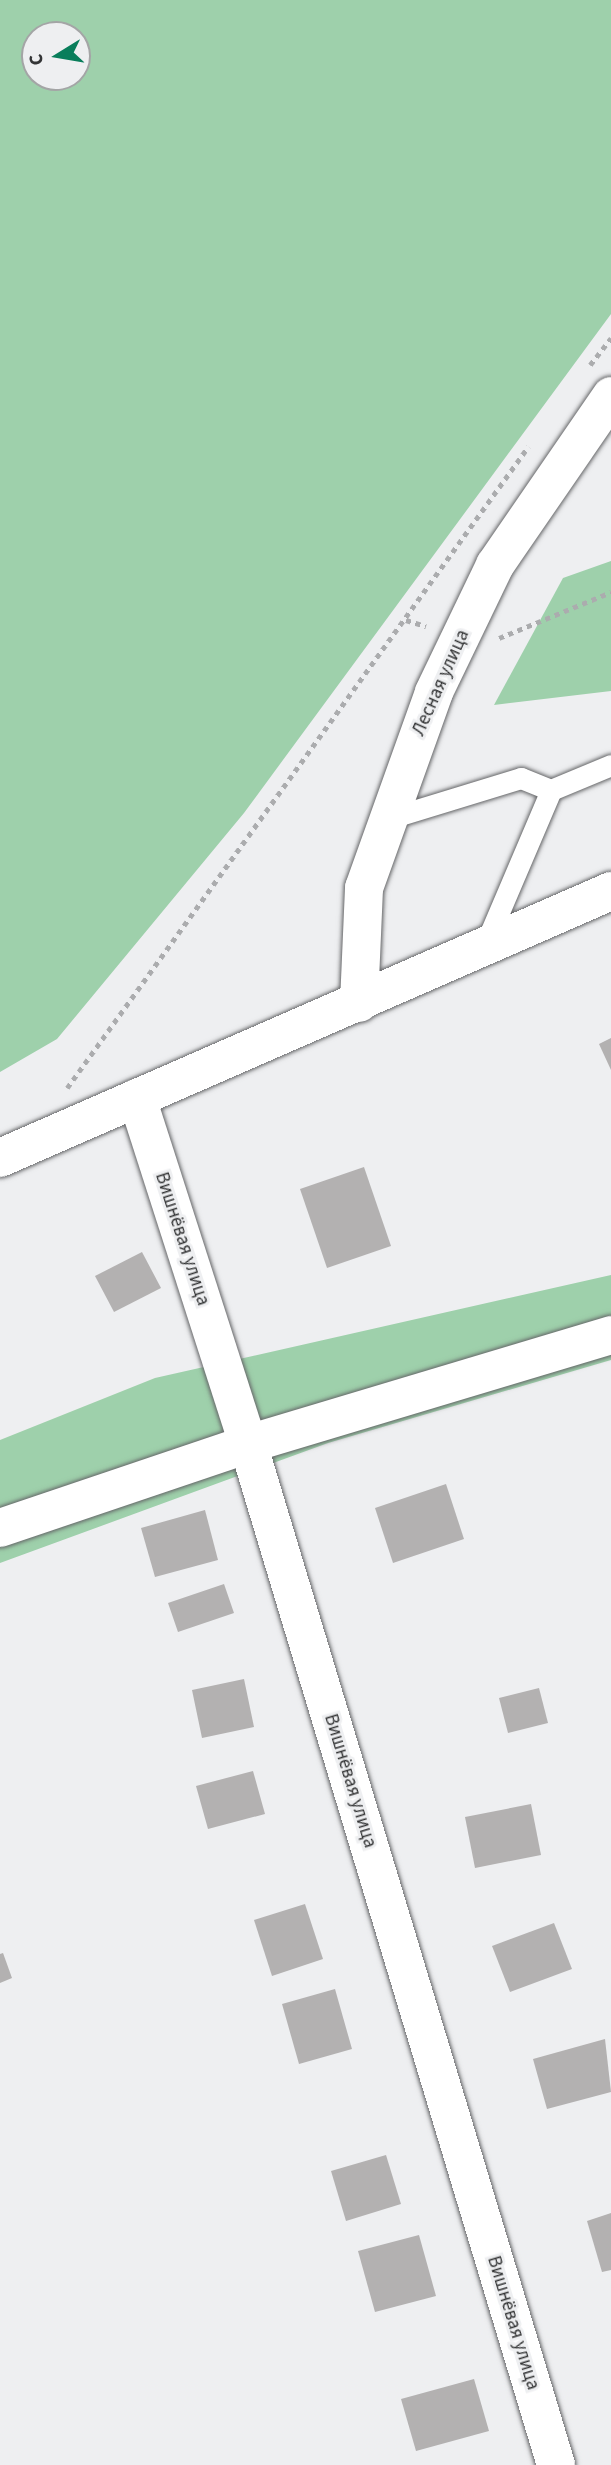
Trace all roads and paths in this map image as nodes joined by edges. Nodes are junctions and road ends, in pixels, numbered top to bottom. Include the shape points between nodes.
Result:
1 (611, 338) edge
2 (598, 384) edge
3 (535, 438) dead end
4 (611, 765) edge
5 (551, 790) junction
6 (386, 819) junction
7 (611, 891) edge
8 (485, 947) junction
9 (359, 1003) junction
10 (55, 1095) dead end
11 (137, 1098) junction
12 (0, 1158) edge
13 (611, 1335) edge
14 (248, 1444) junction
15 (0, 1528) edge
16 (556, 2465) edge

1 - 2 path
2 - 6 street, Лесная улица via 495,565 434,692
3 - 10 path via 66,1090
4 - 5 lane
5 - 6 lane via 521,778
5 - 8 lane
6 - 9 street, Лесная улица via 364,888
7 - 8 street
8 - 9 street
9 - 11 street
11 - 12 street
11 - 14 street, Вишнёвая улица
13 - 14 street
14 - 15 street
14 - 16 street, Вишнёвая улица

